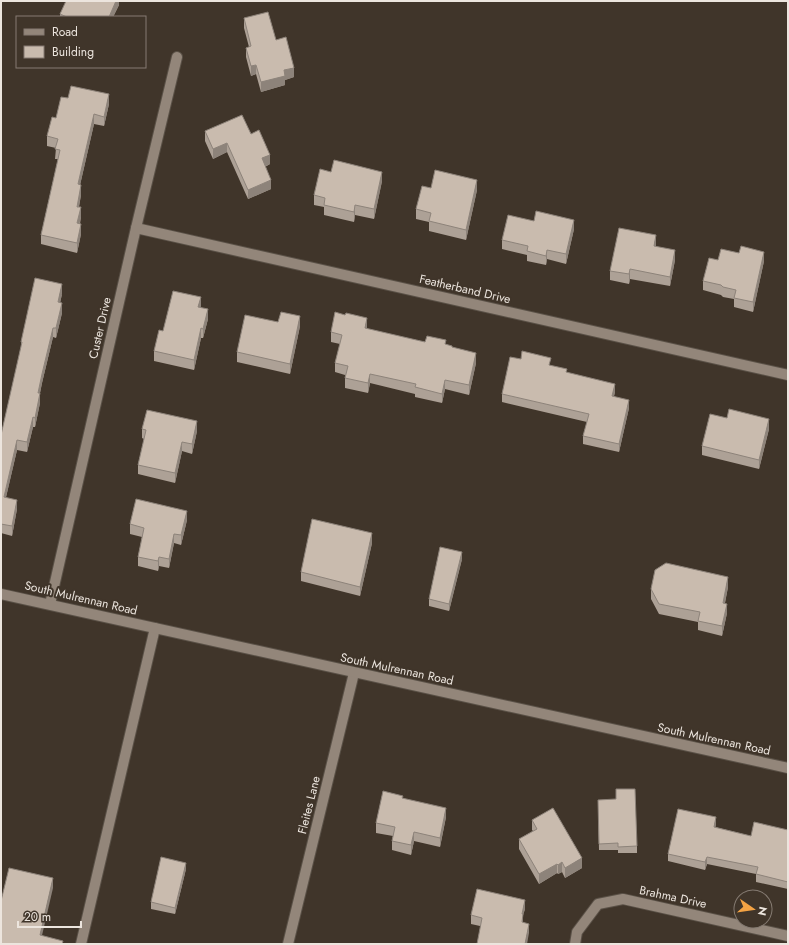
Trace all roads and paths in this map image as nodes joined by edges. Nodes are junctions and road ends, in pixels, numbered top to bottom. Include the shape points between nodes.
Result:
1 (177, 57) dead end
2 (136, 228) junction
3 (788, 375) edge
4 (1, 594) edge
5 (50, 604) junction
6 (155, 628) junction
7 (354, 673) junction
8 (788, 768) edge
9 (788, 936) edge
10 (81, 944) edge
11 (288, 944) edge
12 (575, 944) edge

1 - 2 street, Custer Drive
2 - 3 street, Featherband Drive
2 - 5 street, Custer Drive
4 - 5 street, South Mulrennan Road
5 - 6 street, South Mulrennan Road
6 - 7 street, South Mulrennan Road
6 - 10 street
7 - 8 street, South Mulrennan Road
7 - 11 street, Fleites Lane
9 - 12 street, Brahma Drive via 623,899 598,904 578,932

